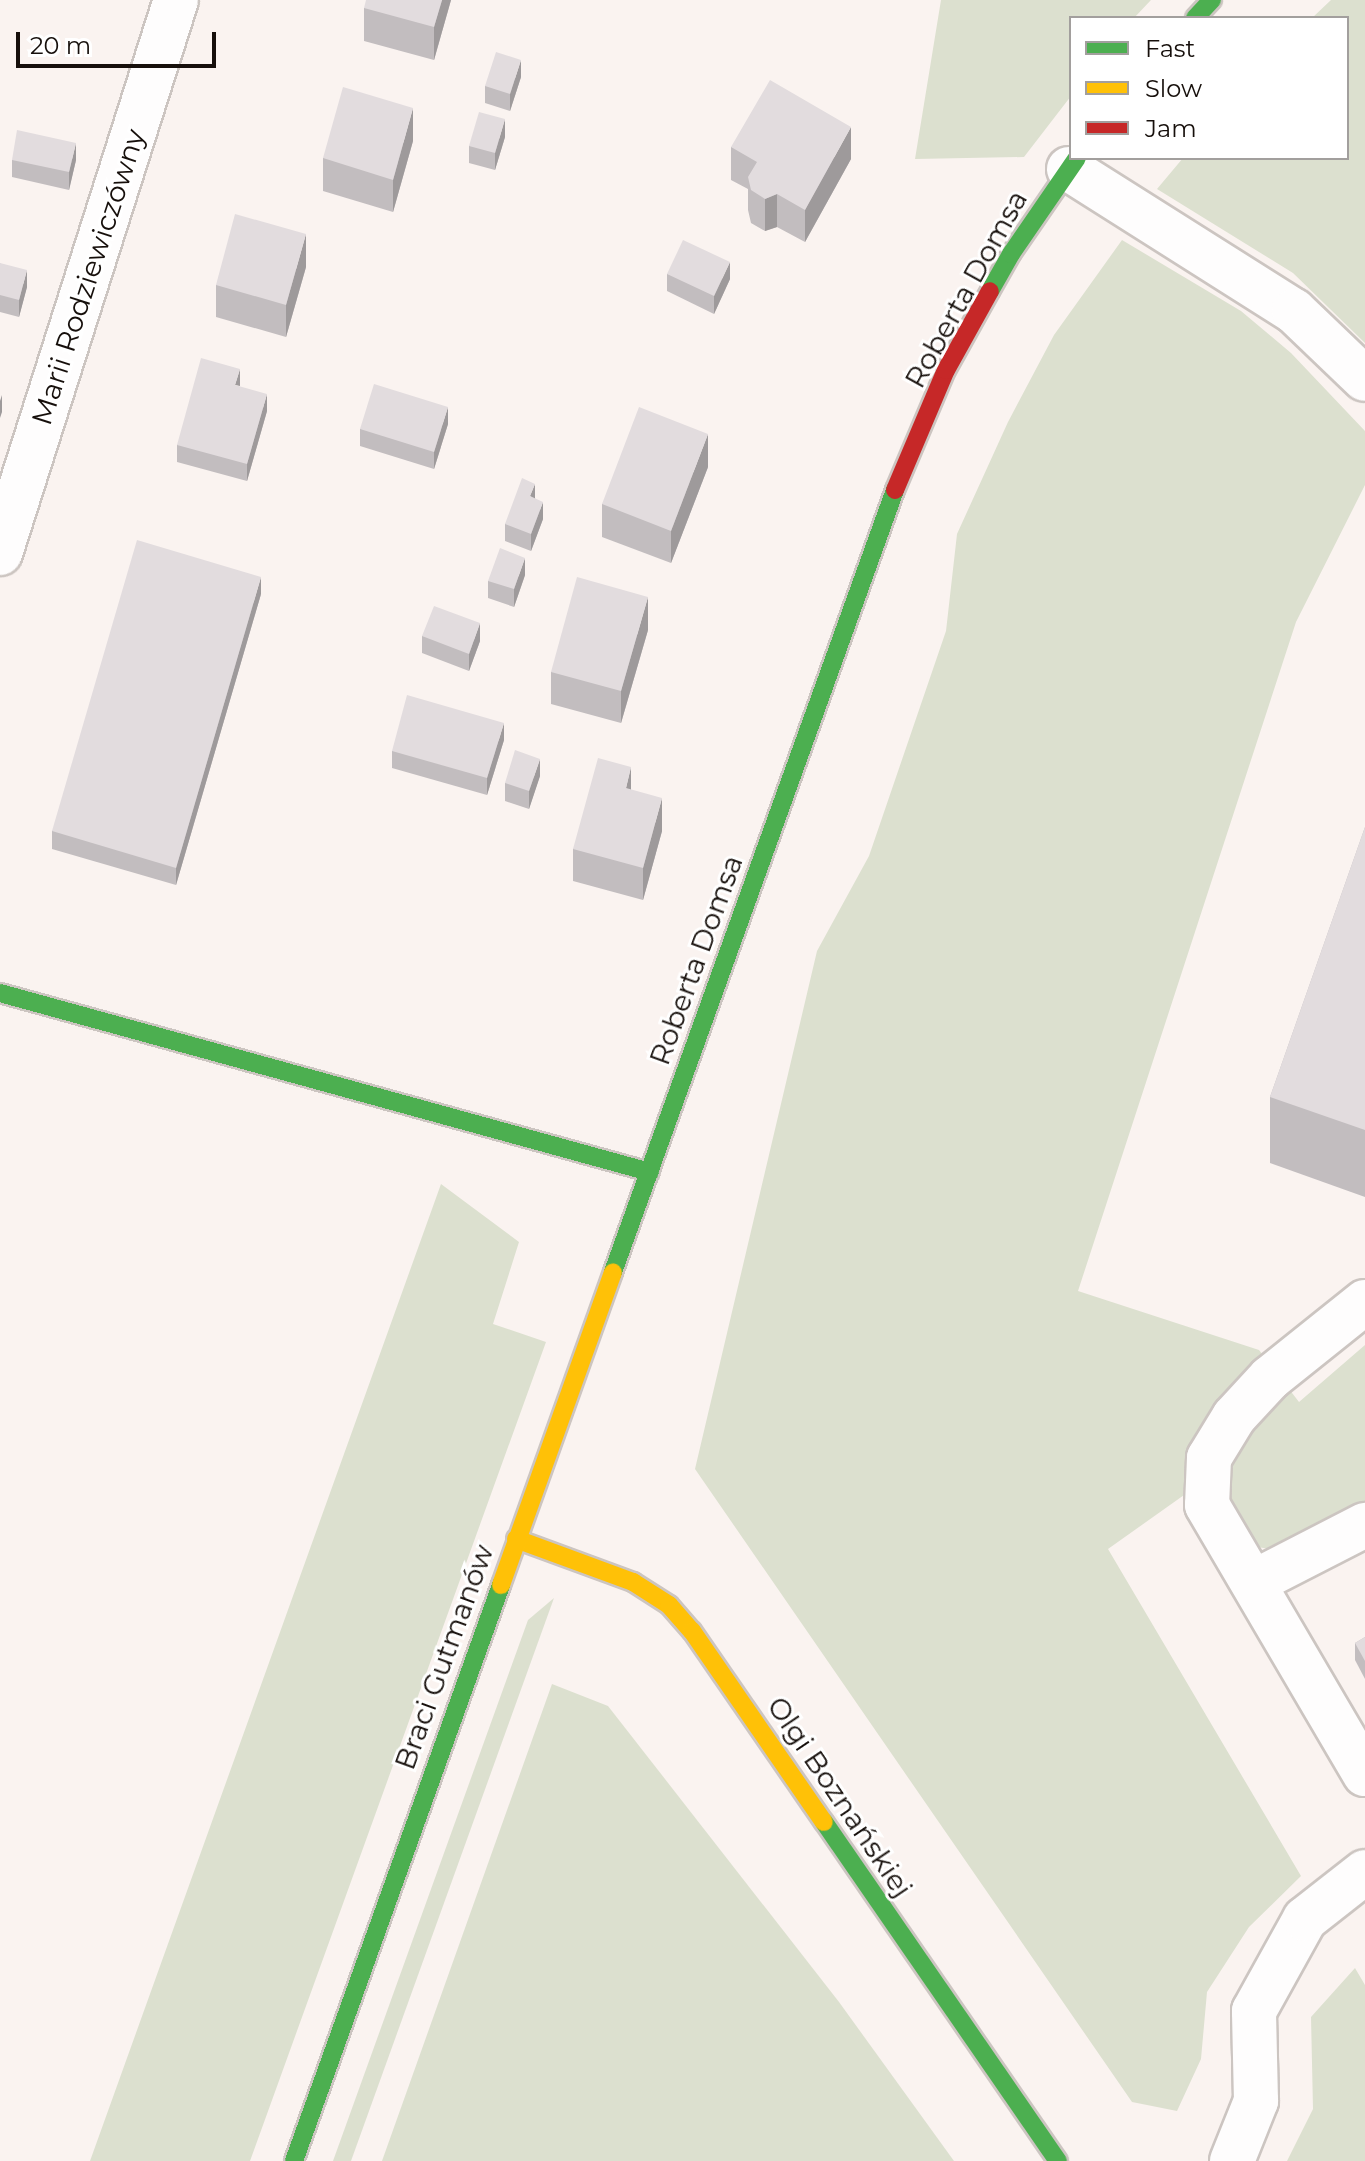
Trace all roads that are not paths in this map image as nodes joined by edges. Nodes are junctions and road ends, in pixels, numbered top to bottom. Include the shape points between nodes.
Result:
1 (176, 0) edge
2 (1212, 0) edge
3 (1197, 16) edge
4 (1073, 163) edge
5 (1365, 379) edge
6 (0, 553) edge
7 (0, 993) edge
8 (650, 1172) junction
9 (1365, 1302) edge
10 (1365, 1525) edge
11 (516, 1539) junction
12 (1254, 1582) junction
13 (1365, 1774) edge
14 (1365, 1872) edge
15 (294, 2161) edge
16 (1058, 2161) edge
17 (1232, 2161) edge

1 - 6 street, Marii Rodziewiczówny
2 - 3 street
4 - 5 street via 1294,311
4 - 8 street, Roberta Domsa via 1011,254 946,370 889,505
7 - 8 street
8 - 11 street, Braci Gutmanów
9 - 12 street via 1270,1378 1234,1417 1209,1458 1207,1505
10 - 12 street
11 - 15 street, Braci Gutmanów
11 - 16 street, Olgi Boznańskiej via 633,1582 669,1605 692,1631
12 - 13 street
14 - 17 street via 1305,1919 1254,2011 1256,2101

